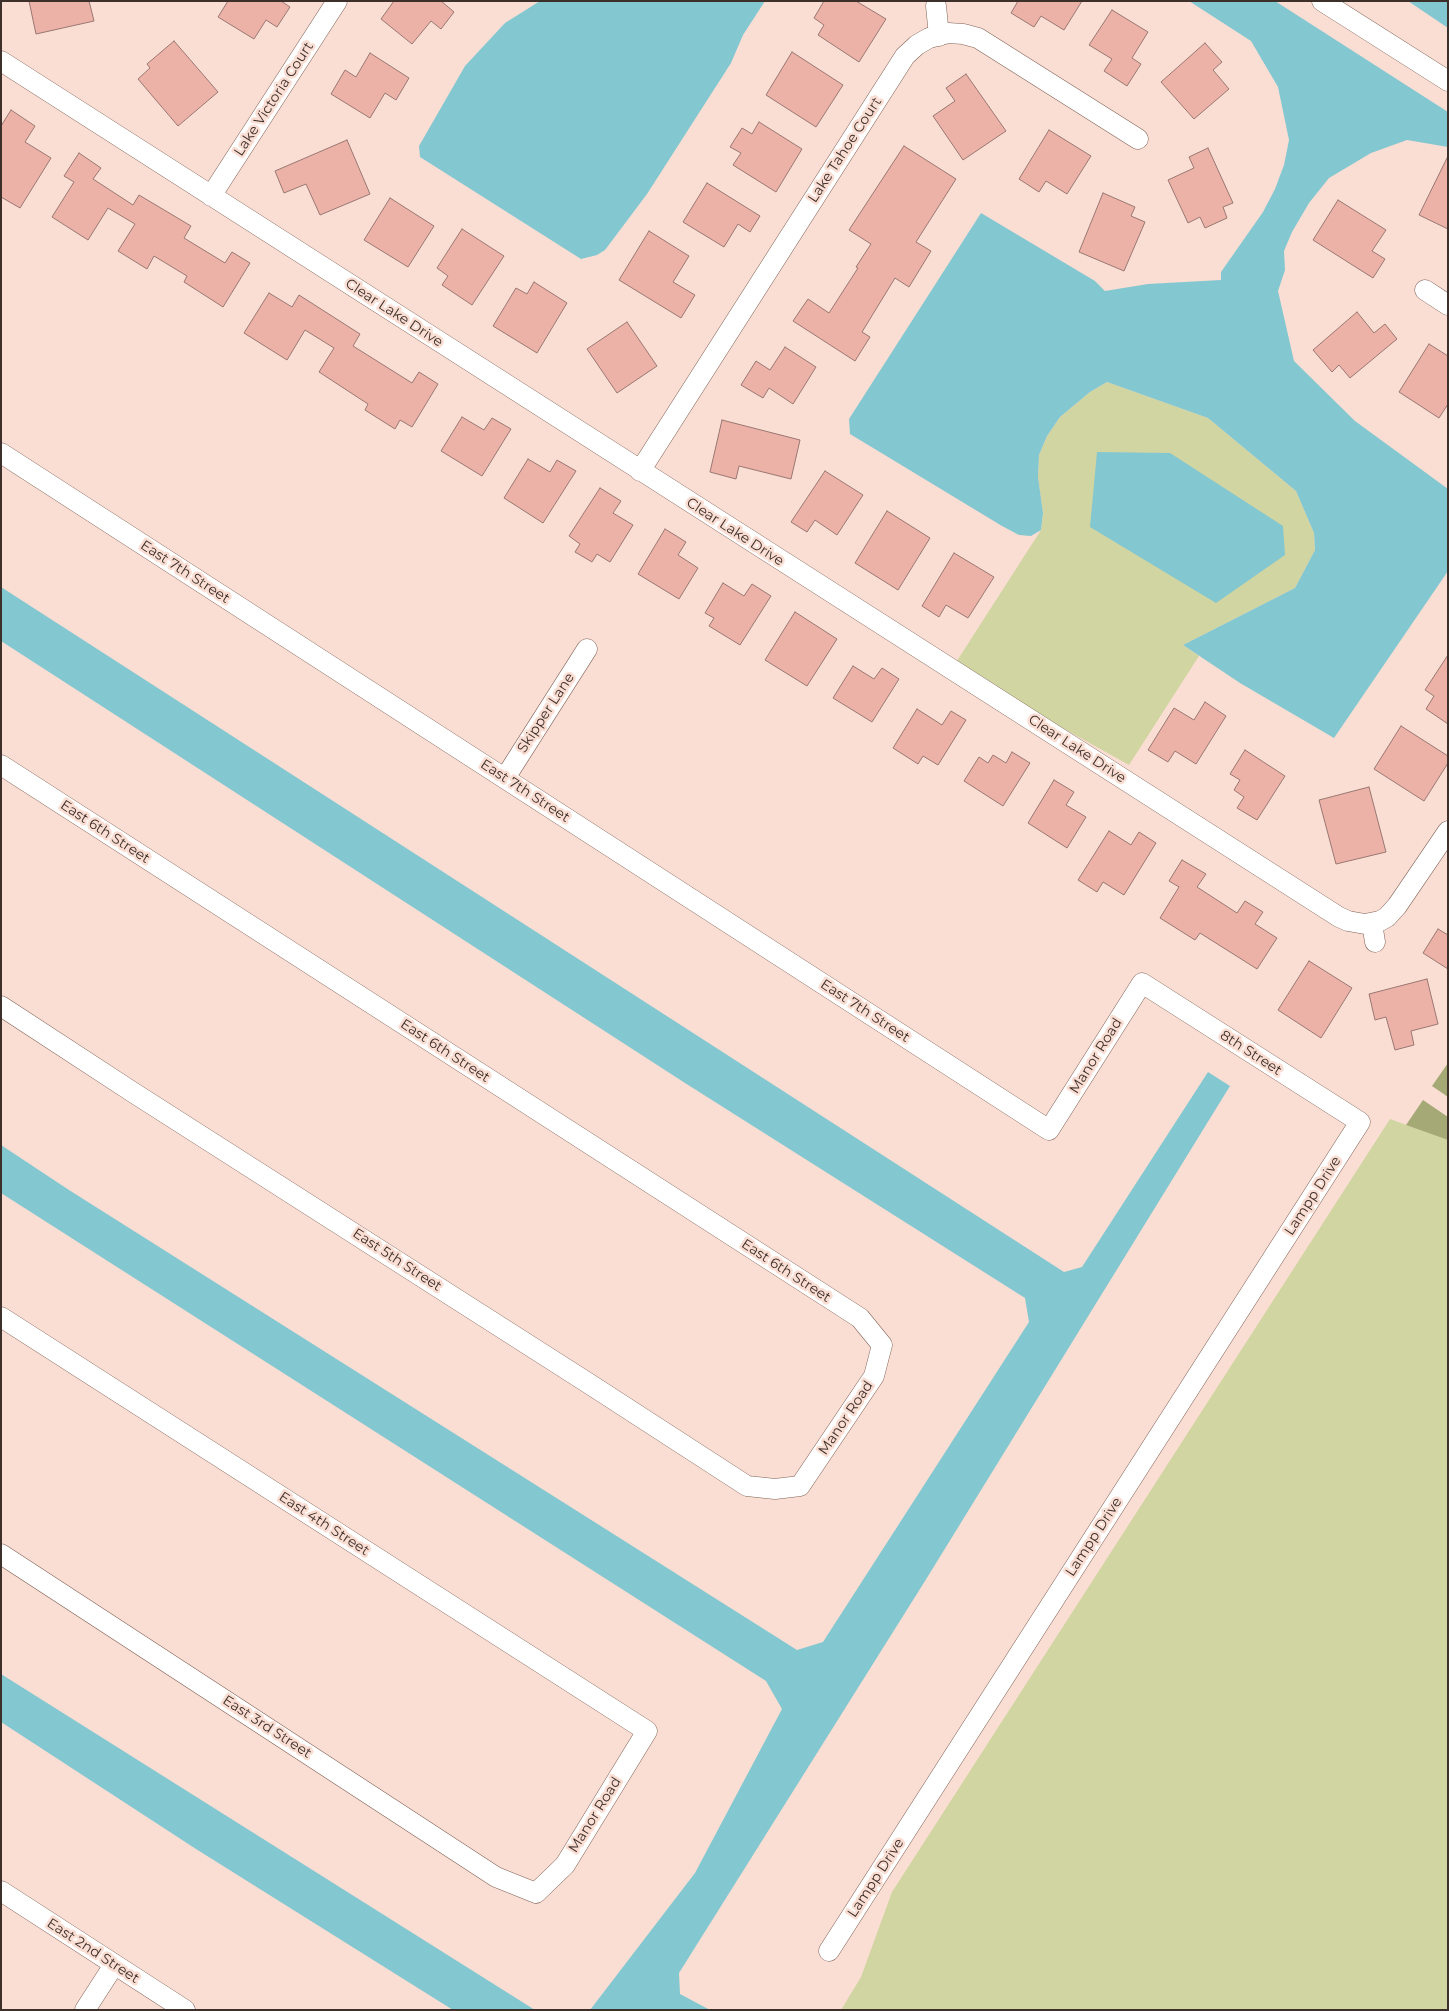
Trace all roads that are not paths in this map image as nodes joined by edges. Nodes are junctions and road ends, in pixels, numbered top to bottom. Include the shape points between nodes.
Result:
1 (337, 1) edge
2 (1322, 1) edge
3 (936, 6) dead end
4 (939, 36) junction
5 (1, 61) edge
6 (1448, 81) edge
7 (1138, 139) dead end
8 (211, 196) junction
9 (1425, 290) dead end
10 (1448, 305) edge
11 (1, 453) edge
12 (640, 471) junction
13 (587, 649) dead end
14 (1, 765) edge
15 (505, 778) junction
16 (1448, 832) edge
17 (1142, 983) joint
18 (1, 1006) edge
19 (1360, 1122) joint
20 (1049, 1130) joint
21 (1, 1317) edge
22 (882, 1345) joint
23 (800, 1486) joint
24 (1, 1554) edge
25 (647, 1731) joint
26 (1, 1891) edge
27 (536, 1893) joint
28 (829, 1951) dead end
29 (114, 1965) junction
30 (85, 2010) edge
31 (184, 2010) edge

1 - 8 street, Lake Victoria Court
2 - 6 street
3 - 4 street
4 - 7 street, Lake Tahoe Court via 948,33 978,38
4 - 12 street, Lake Tahoe Court via 917,45 906,56
5 - 8 street, Clear Lake Drive
8 - 12 street, Clear Lake Drive
9 - 10 street
11 - 15 street, East 7th Street
12 - 16 street, Clear Lake Drive via 1339,917 1374,933 1380,921 1393,912
13 - 15 street, Skipper Lane
14 - 22 street, East 6th Street via 860,1318
15 - 20 street, East 7th Street
17 - 19 street, 8th Street
17 - 20 street, Manor Road
18 - 23 street, East 5th Street via 747,1486 775,1490
19 - 28 street, Lampp Drive
21 - 25 street, East 4th Street
22 - 23 street, Manor Road via 874,1376
24 - 27 street, East 3rd Street via 496,1877
25 - 27 street, Manor Road via 565,1865
26 - 29 street, East 2nd Street
29 - 30 street
29 - 31 street, East 2nd Street

